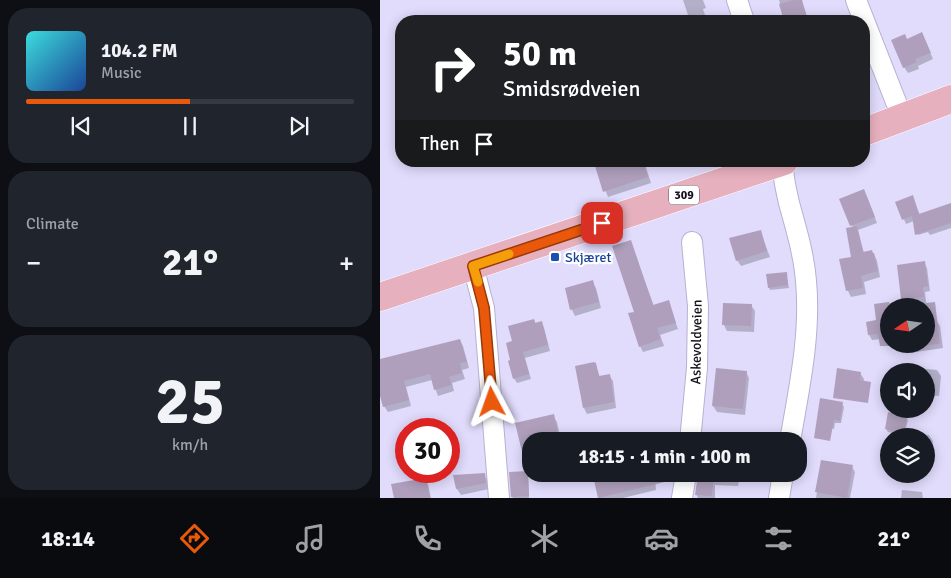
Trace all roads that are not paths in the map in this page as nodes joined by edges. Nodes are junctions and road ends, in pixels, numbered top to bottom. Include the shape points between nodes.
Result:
1 (737, 0) edge
2 (856, 0) edge
3 (742, 15) edge
4 (862, 15) edge
5 (870, 36) edge
6 (951, 99) edge
7 (896, 102) dead end
8 (870, 130) edge
9 (765, 167) edge
10 (783, 167) edge
11 (692, 242) dead end
12 (473, 266) junction
13 (380, 297) edge
14 (691, 432) edge
15 (792, 432) edge
16 (685, 482) edge
17 (782, 482) edge
18 (499, 498) edge
19 (682, 498) edge
20 (779, 498) edge

1 - 3 street
2 - 4 street
5 - 7 street
6 - 8 main road
9 - 12 main road, 309
10 - 15 street via 802,252 806,288 802,374
11 - 14 street, Askevoldveien via 698,306 697,368
12 - 13 main road, 309
12 - 18 street via 484,308
16 - 19 street
17 - 20 street

